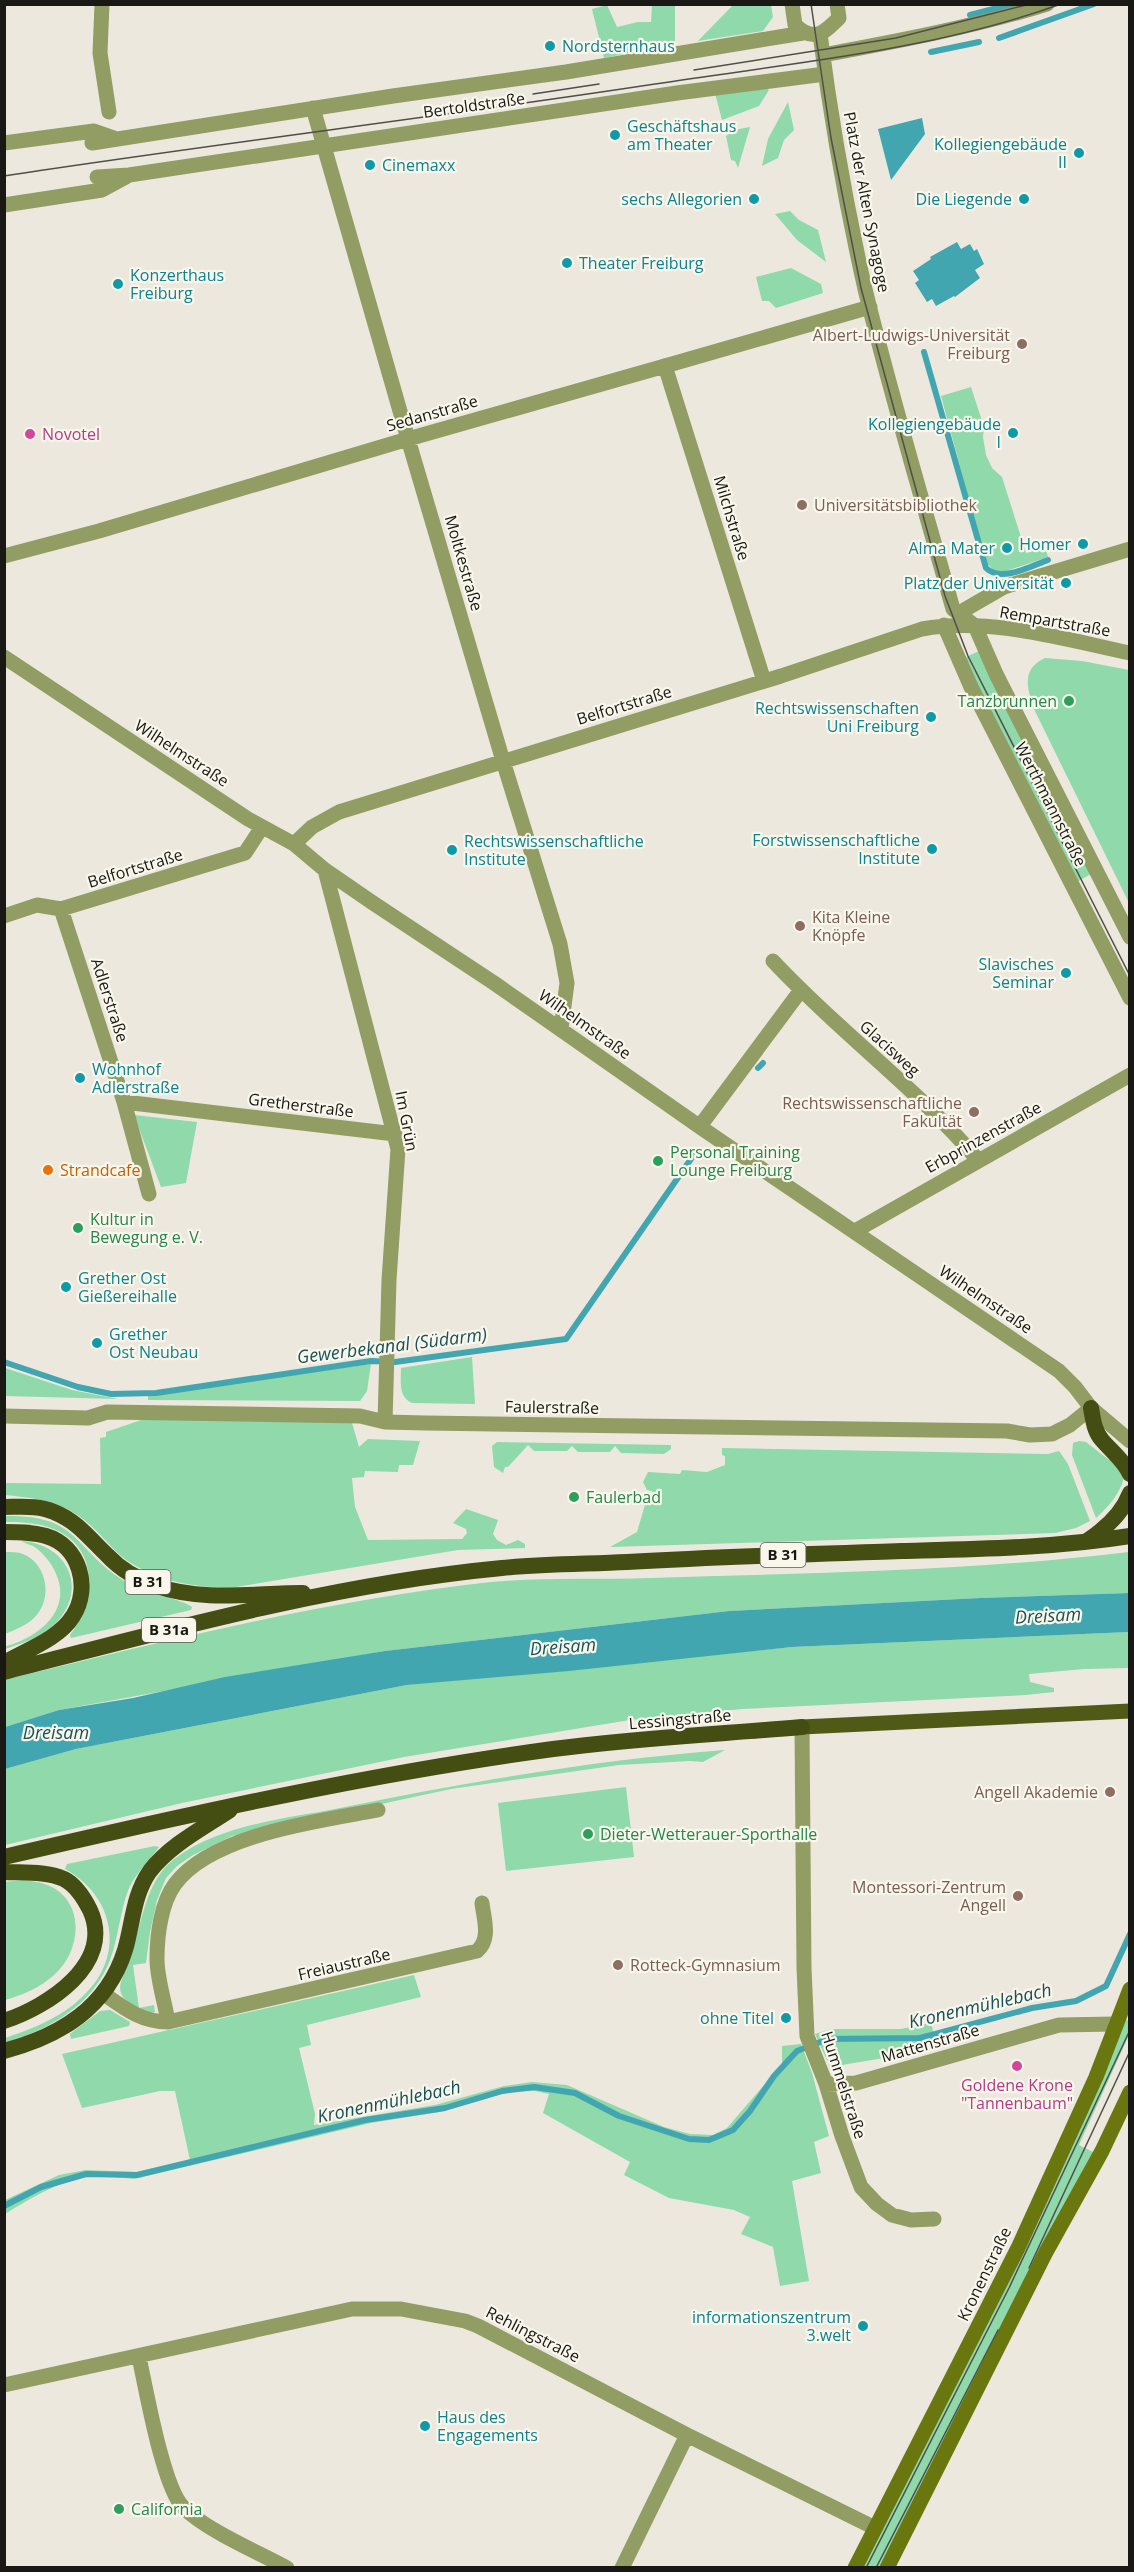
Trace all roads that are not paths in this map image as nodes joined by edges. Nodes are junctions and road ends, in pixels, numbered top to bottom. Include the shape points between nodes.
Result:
1 (102, 4) edge
2 (792, 4) edge
3 (837, 4) edge
4 (1047, 4) edge
5 (803, 33) junction
6 (820, 34) junction
7 (823, 55) junction
8 (825, 74) junction
9 (313, 108) junction
10 (117, 138) junction
11 (4, 143) edge
12 (92, 143) dead end
13 (324, 146) junction
14 (129, 175) junction
15 (97, 177) dead end
16 (4, 205) edge
17 (870, 307) junction
18 (665, 366) junction
19 (408, 439) junction
20 (1130, 549) edge
21 (4, 556) edge
22 (956, 611) junction
23 (944, 625) junction
24 (975, 626) junction
25 (1130, 653) edge
26 (4, 657) edge
27 (764, 681) junction
28 (503, 760) junction
29 (262, 827) junction
30 (294, 844) junction
31 (325, 870) junction
32 (61, 909) junction
33 (4, 916) edge
34 (1130, 937) edge
35 (773, 961) dead end
36 (801, 990) junction
37 (1130, 998) edge
38 (561, 1029) junction
39 (1130, 1076) edge
40 (124, 1102) junction
41 (700, 1126) junction
42 (394, 1134) junction
43 (978, 1160) junction
44 (149, 1194) dead end
45 (855, 1231) junction
46 (1091, 1408) junction
47 (4, 1416) edge
48 (385, 1422) junction
49 (1130, 1441) edge
50 (1130, 1474) edge
51 (1130, 1493) edge
52 (4, 1507) edge
53 (4, 1532) edge
54 (1130, 1536) edge
55 (1085, 1542) junction
56 (334, 1593) junction
57 (4, 1663) edge
58 (4, 1672) edge
59 (1130, 1711) edge
60 (802, 1727) junction
61 (239, 1805) junction
62 (378, 1809) dead end
63 (4, 1857) edge
64 (4, 1872) edge
65 (482, 1903) dead end
66 (1130, 1989) edge
67 (104, 1994) junction
68 (4, 2021) edge
69 (168, 2022) junction
70 (1115, 2024) junction
71 (4, 2051) edge
72 (826, 2084) junction
73 (1130, 2092) edge
74 (934, 2219) dead end
75 (139, 2357) junction
76 (4, 2385) edge
77 (687, 2435) junction
78 (875, 2528) junction
79 (287, 2568) edge
80 (622, 2568) edge
81 (855, 2568) edge
82 (887, 2568) edge

1 - 10 street via 100,53
2 - 5 street via 795,25
3 - 6 street via 839,18
4 - 7 street via 907,40
5 - 6 street, Bertoldstraße
5 - 9 street, Bertoldstraße
6 - 7 street, Platz der Alten Synagoge
7 - 8 street, Platz der Alten Synagoge
8 - 13 street, Bertoldstraße
8 - 17 street, Platz der Alten Synagoge
9 - 10 street, Bertoldstraße
9 - 13 street, Moltkestraße
10 - 11 street, Bertoldstraße via 94,131
10 - 12 street, Bertoldstraße
13 - 14 street, Bertoldstraße
13 - 19 street, Moltkestraße
14 - 15 street, Bertoldstraße
14 - 16 street, Bertoldstraße via 102,190
17 - 18 street, Sedanstraße
17 - 22 street, Platz der Alten Synagoge
18 - 19 street, Sedanstraße
18 - 27 street, Milchstraße
19 - 21 street, Sedanstraße
19 - 28 street, Moltkestraße
20 - 22 street via 1004,587
22 - 23 street
22 - 24 street
23 - 24 street, Belfortstraße
23 - 27 street, Belfortstraße
23 - 37 street, Werthmannstraße via 967,678
24 - 25 street, Rempartstraße
24 - 34 street, Werthmannstraße
26 - 29 street, Wilhelmstraße
27 - 28 street, Belfortstraße
28 - 30 street, Belfortstraße via 339,812 312,827
28 - 38 street, Moltkestraße via 560,944 567,983
29 - 30 street, Wilhelmstraße
29 - 32 street, Belfortstraße via 245,853
30 - 31 street, Wilhelmstraße
31 - 38 street, Wilhelmstraße
31 - 42 street, Im Grün
32 - 33 street, Belfortstraße via 37,906
32 - 40 street, Adlerstraße
35 - 36 street, Glacisweg
36 - 41 street
36 - 43 street, Glacisweg via 914,1094
38 - 41 street, Wilhelmstraße
39 - 43 street, Erbprinzenstraße
40 - 42 street, Gretherstraße
40 - 44 street, Adlerstraße
41 - 45 street, Wilhelmstraße
42 - 48 street, Im Grün via 398,1149
43 - 45 street, Erbprinzenstraße
45 - 46 street, Wilhelmstraße via 1063,1374
46 - 48 street, Faulerstraße via 1070,1425 1045,1435 1007,1431
46 - 49 street, Wilhelmstraße
46 - 50 highway via 1095,1430 1125,1462
47 - 48 street, Faulerstraße via 88,1418 107,1412 360,1416
51 - 55 highway via 1124,1507 1104,1530
52 - 56 highway, B 31 via 54,1511 73,1522 135,1577 173,1591 218,1595
53 - 57 highway via 48,1536 64,1546 72,1553 82,1581 73,1617 63,1628
54 - 55 highway, B 31
55 - 56 highway, B 31 via 542,1565
56 - 58 highway, B 31a
59 - 60 main road, Lessingstraße
60 - 61 highway, Lessingstraße via 555,1749 414,1770
60 - 72 street, Hummelstraße via 804,1968 811,2047
61 - 63 highway, Lessingstraße
61 - 67 highway via 182,1843 149,1872 138,1894 125,1949
62 - 69 street via 249,1838 189,1869 174,1885 165,1904 158,1937 157,1961
64 - 68 highway via 49,1874 65,1879 76,1887 88,1906 95,1930 90,1952 75,1979 38,2008
65 - 69 street, Freiaustraße via 487,1936 477,1951
66 - 70 main road, Kronenstraße
67 - 69 street, Freiaustraße via 137,2016 152,2022
67 - 71 highway via 88,2011 52,2036
70 - 72 street, Mattenstraße via 1059,2025 856,2083
70 - 78 main road, Kronenstraße via 1100,2068 1018,2248
72 - 74 street, Hummelstraße via 861,2187 892,2215 911,2220
73 - 82 main road
75 - 76 street, Rehlingstraße
75 - 77 street, Rehlingstraße via 352,2308 401,2309 478,2325
75 - 79 street via 170,2487 182,2506 204,2524
77 - 78 street, Rehlingstraße
77 - 80 street
78 - 81 main road, Kronenstraße

